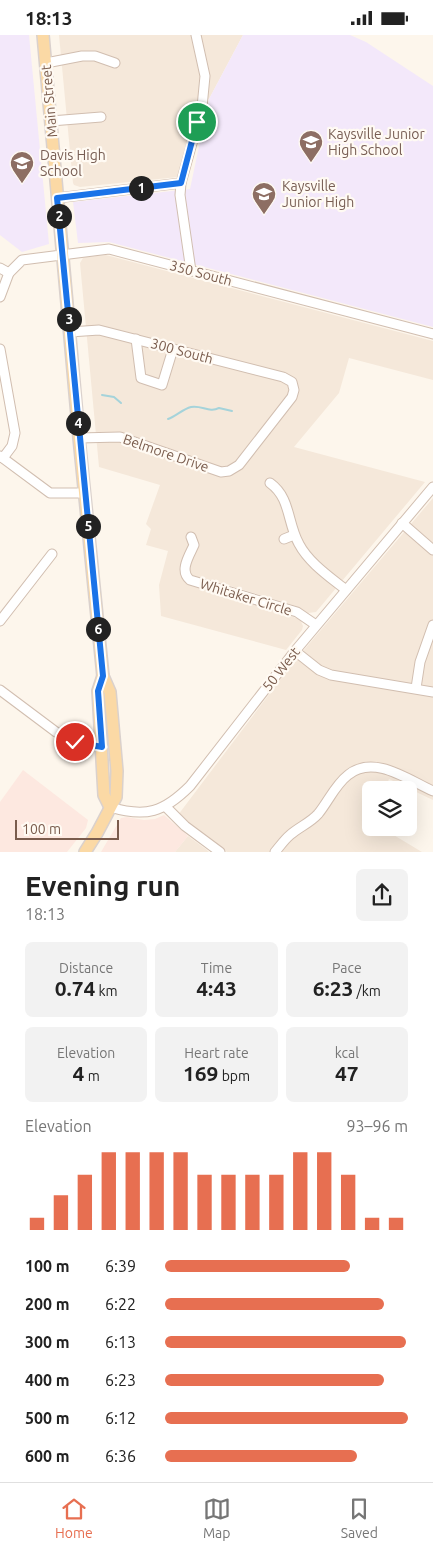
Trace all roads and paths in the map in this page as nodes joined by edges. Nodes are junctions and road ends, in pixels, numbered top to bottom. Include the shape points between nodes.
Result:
1 (43, 35) edge
2 (196, 35) edge
3 (46, 63) junction
4 (115, 63) dead end
5 (101, 117) dead end
6 (51, 121) junction
7 (181, 183) junction
8 (57, 198) junction
9 (64, 254) junction
10 (0, 269) edge
11 (190, 271) junction
12 (9, 273) junction
13 (0, 297) edge
14 (70, 332) junction
15 (433, 334) edge
16 (136, 339) junction
17 (0, 349) edge
18 (173, 349) junction
19 (292, 382) joint
20 (79, 438) junction
21 (1, 457) edge
22 (270, 483) dead end
23 (433, 487) edge
24 (85, 493) junction
25 (402, 523) junction
26 (294, 535) junction
27 (190, 537) dead end
28 (284, 539) dead end
29 (433, 550) edge
30 (52, 554) dead end
31 (346, 590) junction
32 (0, 621) edge
33 (316, 625) junction
34 (433, 625) edge
35 (295, 651) junction
36 (103, 676) junction
37 (416, 688) junction
38 (0, 690) edge
39 (433, 691) edge
40 (102, 747) junction
41 (433, 791) edge
42 (110, 807) junction
43 (166, 807) junction
44 (85, 852) edge
45 (220, 852) edge
46 (275, 852) edge

1 - 3 main road, Main Street
2 - 7 street via 205,75 202,107
3 - 4 street via 82,56 95,56
3 - 6 main road, Main Street
5 - 6 street
6 - 8 main road, Main Street
7 - 8 street
7 - 11 street
8 - 9 main road, Main Street
9 - 11 street, 350 South via 109,249
9 - 12 street, 350 South via 22,259
9 - 14 main road, Main Street
10 - 12 street
11 - 15 street, 350 South
12 - 13 street
14 - 16 street, 300 South via 99,330
14 - 20 main road, Main Street
16 - 18 street, 300 South
16 - 18 street via 141,379 162,385
17 - 21 street via 15,433 12,446
18 - 19 street, 300 South
19 - 20 street, Belmore Drive via 292,397 239,465 229,471 220,472 120,437
20 - 24 main road, Main Street
21 - 24 street via 50,493
22 - 26 street via 282,495
23 - 25 street, 50 West
24 - 36 main road, Main Street
25 - 29 street
25 - 31 street, 50 West
26 - 28 street
26 - 31 street via 313,563
27 - 33 street, Whitaker Circle via 194,545 184,568 190,580 297,612
30 - 32 street
31 - 33 street, 50 West
33 - 35 street, 50 West
34 - 37 street via 420,662
35 - 37 street via 330,675
35 - 43 street, 50 West via 190,786
36 - 40 main road, Main Street via 98,691
36 - 42 main road, Main Street via 110,692 117,771 116,797
37 - 39 street
38 - 40 street via 56,732 75,742
40 - 42 main road, Main Street via 104,795
41 - 46 street via 384,768 368,766 358,769 347,775 305,827 290,835
42 - 43 street, 50 West via 132,813
42 - 44 main road, Main Street
43 - 45 street

